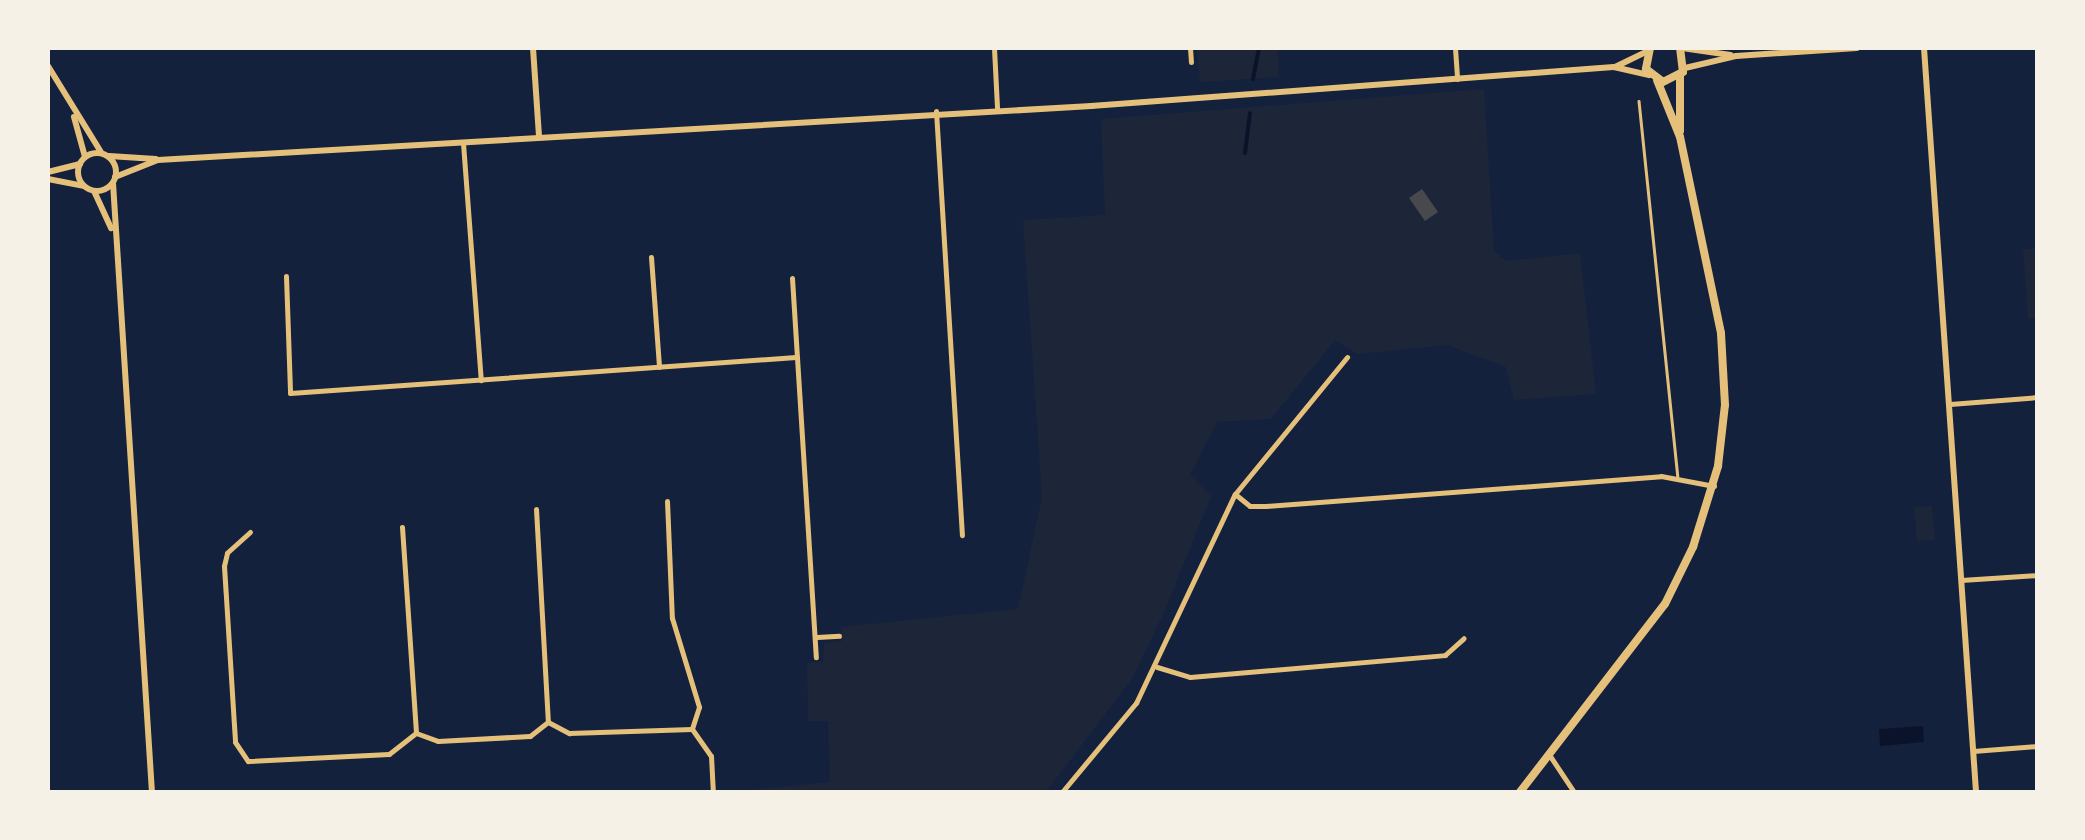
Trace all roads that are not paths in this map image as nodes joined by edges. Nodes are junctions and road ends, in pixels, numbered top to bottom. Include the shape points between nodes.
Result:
1 (533, 48) edge
2 (994, 48) edge
3 (1190, 48) edge
4 (1454, 48) edge
5 (1681, 48) edge
6 (1856, 48) edge
7 (1924, 48) edge
8 (1648, 50) edge
9 (1736, 56) junction
10 (1191, 62) dead end
11 (48, 66) edge
12 (1614, 67) junction
13 (1682, 72) junction
14 (1653, 78) junction
15 (1457, 79) junction
16 (1639, 101) dead end
17 (997, 108) junction
18 (936, 110) junction
19 (74, 116) junction
20 (539, 136) junction
21 (1680, 138) junction
22 (463, 140) junction
23 (105, 155) junction
24 (82, 160) junction
25 (158, 160) junction
26 (48, 175) edge
27 (114, 180) junction
28 (84, 186) junction
29 (94, 191) junction
30 (112, 229) junction
31 (651, 257) dead end
32 (286, 276) dead end
33 (792, 278) dead end
34 (796, 357) junction
35 (1348, 357) dead end
36 (659, 367) junction
37 (481, 380) junction
38 (2038, 397) edge
39 (1950, 404) junction
40 (1678, 477) junction
41 (1714, 486) junction
42 (1235, 494) junction
43 (668, 501) dead end
44 (536, 509) dead end
45 (402, 527) dead end
46 (250, 532) dead end
47 (962, 534) dead end
48 (2038, 575) edge
49 (1961, 580) junction
50 (839, 636) dead end
51 (816, 638) junction
52 (1464, 638) dead end
53 (816, 657) dead end
54 (1157, 666) junction
55 (548, 722) junction
56 (692, 729) junction
57 (416, 732) junction
58 (2038, 746) edge
59 (1974, 751) junction
60 (1550, 756) junction
61 (1065, 791) edge
62 (152, 792) edge
63 (713, 792) edge
64 (1520, 792) edge
65 (1574, 792) edge
66 (1976, 792) edge

1 - 20 street
2 - 17 street
3 - 10 street
4 - 15 street
5 - 9 street
5 - 13 main road
6 - 9 street
7 - 39 street
8 - 12 street
8 - 14 main road
9 - 13 street
11 - 19 street
12 - 14 street
12 - 15 street
13 - 14 main road
13 - 21 main road
14 - 21 main road
15 - 17 street
16 - 40 lane
17 - 18 street
18 - 20 street
18 - 47 street
19 - 23 street
19 - 24 street
20 - 22 street
21 - 41 main road via 1724,352 1724,423
22 - 25 street
22 - 37 street
23 - 24 street
23 - 25 street
23 - 27 street
24 - 26 street
24 - 28 street
25 - 27 street
26 - 28 street
27 - 29 street
27 - 30 street
28 - 29 street
29 - 30 street
30 - 62 street
31 - 36 street
32 - 37 street via 290,393
33 - 34 street
34 - 36 street
34 - 51 street
35 - 42 street
36 - 37 street
38 - 39 street
39 - 49 street
40 - 41 street
40 - 42 street via 1266,506 1250,506
41 - 60 main road via 1665,604
42 - 54 street
43 - 56 street via 672,618 698,707
44 - 55 street
45 - 57 street
46 - 57 street via 224,566 235,742 242,756 260,763 389,754
48 - 49 street
49 - 59 street
50 - 51 street
51 - 53 street
52 - 54 street via 1456,652 1445,655 1190,677
54 - 61 street via 1136,703
55 - 56 street via 569,732
55 - 57 street via 530,736 438,741
56 - 63 street via 710,756
58 - 59 street
59 - 66 street
60 - 64 main road
60 - 65 street

